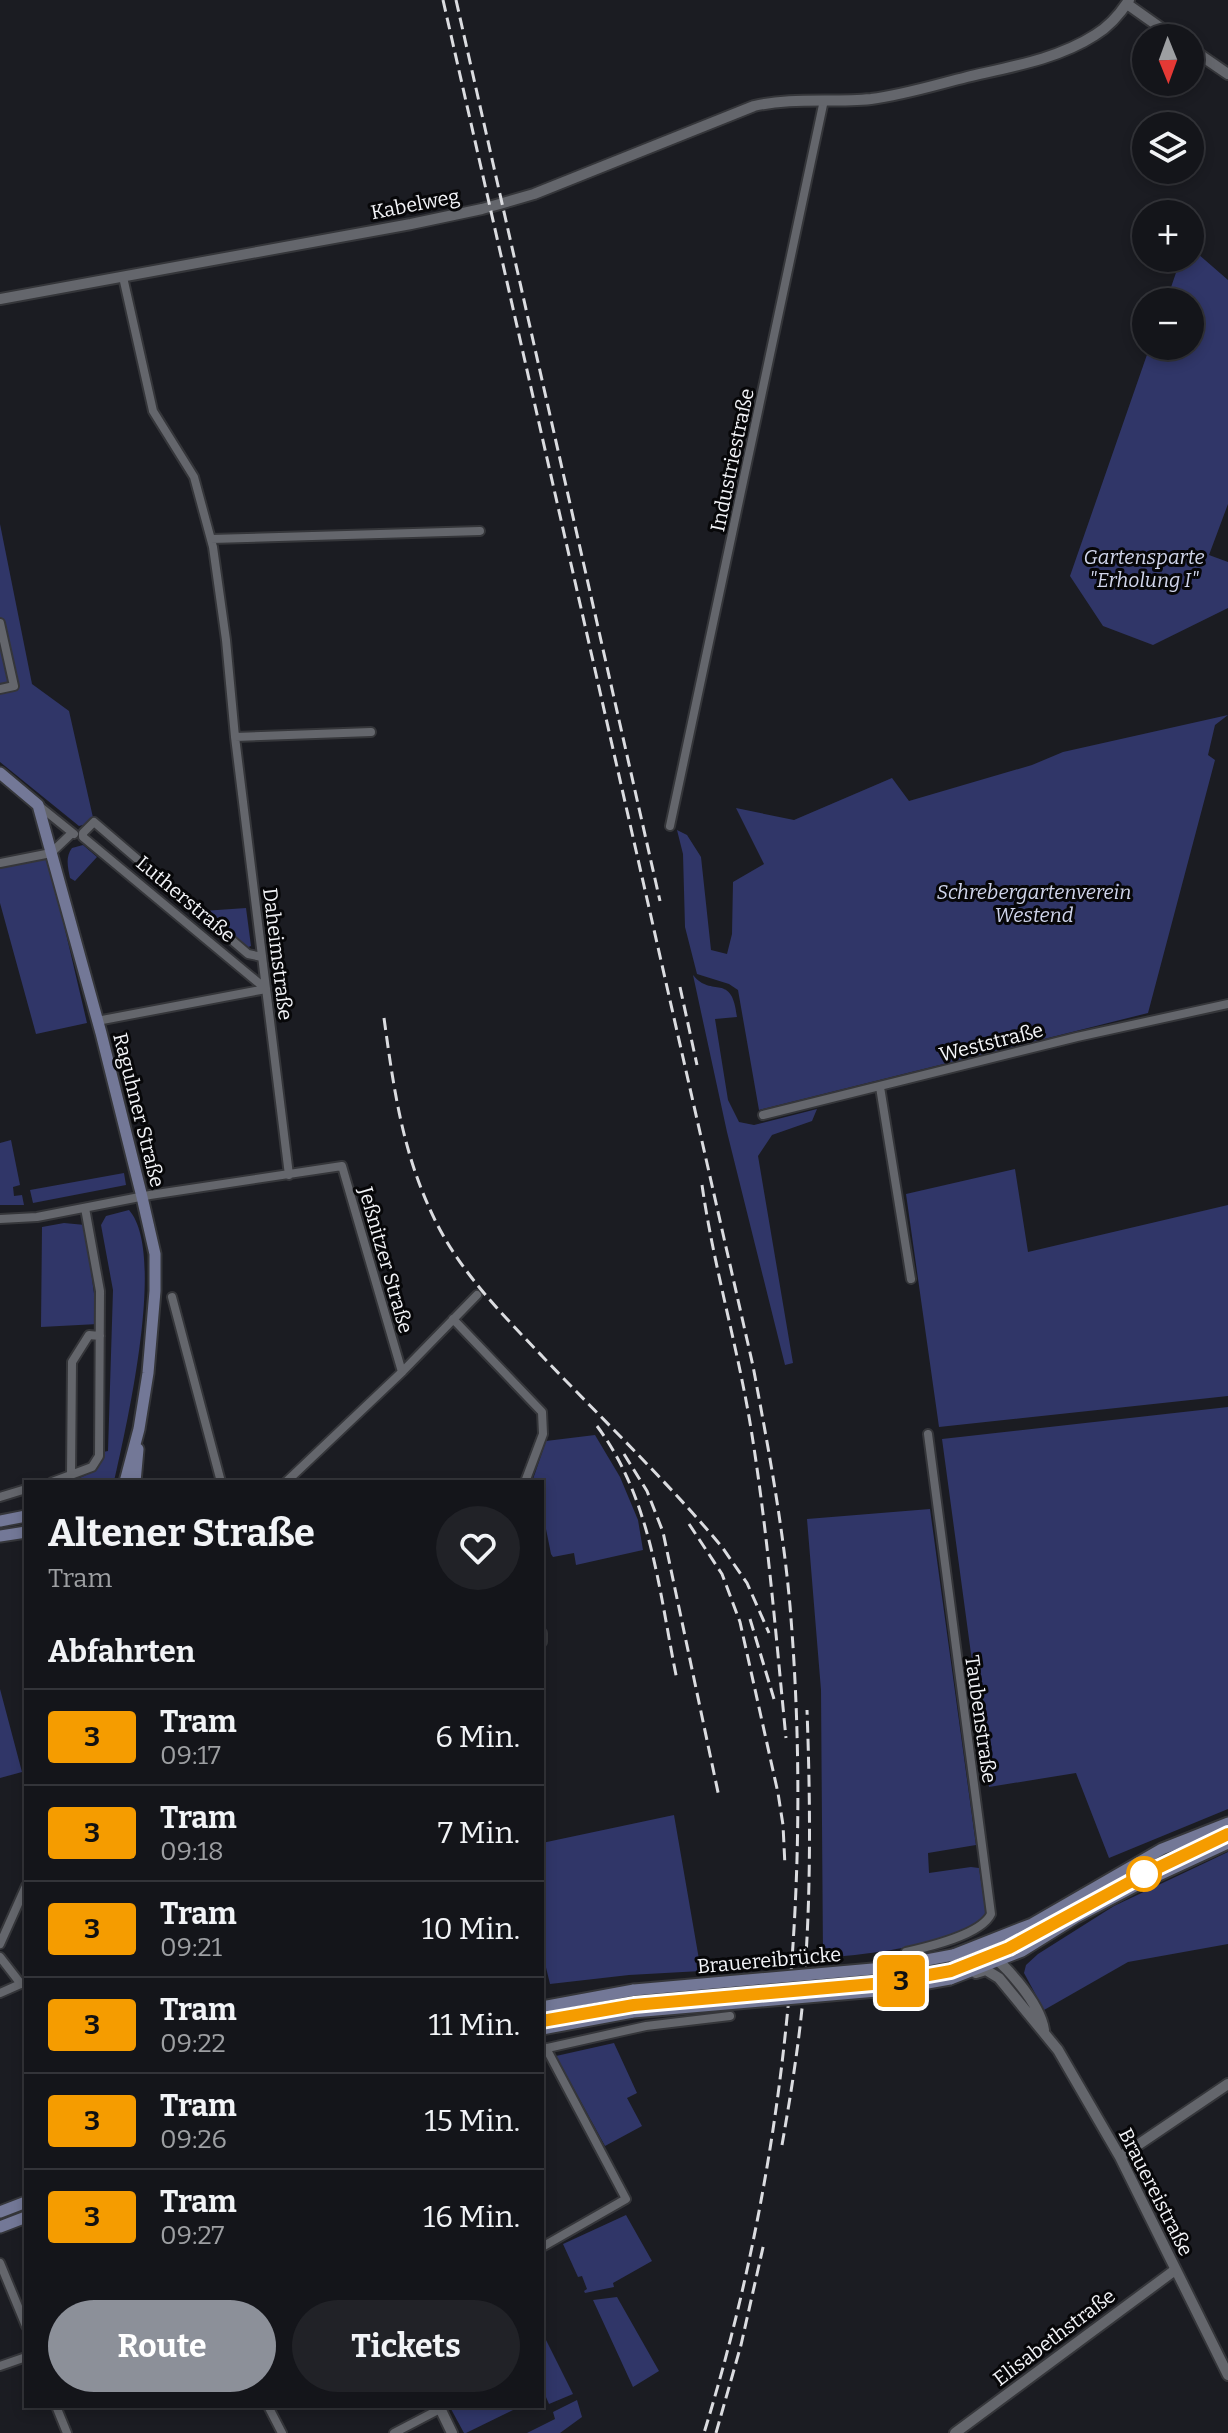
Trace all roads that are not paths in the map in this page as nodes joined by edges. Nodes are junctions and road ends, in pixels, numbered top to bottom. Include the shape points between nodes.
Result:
1 (1128, 2) edge
2 (1157, 24) edge
3 (1204, 58) edge
4 (1228, 74) edge
5 (824, 100) junction
6 (123, 277) junction
7 (0, 299) edge
8 (480, 531) dead end
9 (211, 539) junction
10 (0, 623) edge
11 (0, 689) edge
12 (371, 732) dead end
13 (235, 737) junction
14 (0, 773) edge
15 (38, 805) junction
16 (670, 826) dead end
17 (72, 833) junction
18 (83, 837) junction
19 (51, 853) junction
20 (5, 862) edge
21 (262, 957) junction
22 (266, 989) junction
23 (1228, 1004) edge
24 (97, 1021) junction
25 (880, 1087) junction
26 (763, 1115) dead end
27 (289, 1175) junction
28 (142, 1197) junction
29 (85, 1208) junction
30 (0, 1219) edge
31 (911, 1279) dead end
32 (477, 1295) dead end
33 (172, 1297) dead end
34 (453, 1319) junction
35 (100, 1336) junction
36 (402, 1372) junction
37 (139, 1429) junction
38 (928, 1434) dead end
39 (71, 1476) junction
40 (58, 1480) edge
41 (126, 1480) edge
42 (135, 1480) edge
43 (220, 1480) edge
44 (288, 1480) edge
45 (526, 1480) edge
46 (24, 1490) edge
47 (0, 1497) edge
48 (24, 1516) edge
49 (0, 1521) edge
50 (24, 1532) edge
51 (0, 1536) edge
52 (1228, 1823) edge
53 (1228, 1843) edge
54 (24, 1890) edge
55 (0, 1944) edge
56 (977, 1947) junction
57 (906, 1952) dead end
58 (0, 1957) edge
59 (999, 1960) junction
60 (967, 1974) junction
61 (24, 1983) edge
62 (0, 1993) edge
63 (544, 2007) edge
64 (730, 2016) dead end
65 (544, 2029) edge
66 (1044, 2030) junction
67 (544, 2049) edge
68 (1228, 2084) edge
69 (1120, 2157) junction
70 (24, 2203) edge
71 (0, 2212) edge
72 (24, 2218) edge
73 (0, 2227) edge
74 (544, 2246) edge
75 (0, 2263) edge
76 (1175, 2270) junction
77 (24, 2321) edge
78 (24, 2358) edge
79 (0, 2366) edge
80 (1228, 2375) edge
81 (57, 2408) edge
82 (269, 2408) edge
83 (438, 2408) edge
84 (440, 2408) edge
85 (67, 2433) edge
86 (282, 2433) edge
87 (394, 2433) edge
88 (452, 2433) edge
89 (955, 2433) edge

1 - 2 street
1 - 5 street, Kabelweg via 1096,35 1034,60 889,96
3 - 4 street
5 - 6 street, Kabelweg via 754,106 496,206
5 - 16 street, Industriestraße
6 - 7 street, Kabelweg
6 - 9 street, Daheimstraße via 153,411 194,477
8 - 9 street
9 - 13 street, Daheimstraße
10 - 11 street via 14,686
12 - 13 street
13 - 21 street, Daheimstraße
14 - 15 main road, Lutherstraße
15 - 17 street, Lutherstraße
15 - 19 main road, Raguhner Straße
17 - 18 street, Lutherstraße
17 - 19 street
18 - 21 street, Lutherstraße via 94,822 248,954
18 - 22 street, Lutherstraße
19 - 20 street
19 - 24 main road, Raguhner Straße
21 - 22 street, Daheimstraße
22 - 24 street
22 - 27 street, Daheimstraße
23 - 25 street, Weststraße
24 - 28 main road, Raguhner Straße
25 - 26 street, Weststraße
25 - 31 street
27 - 28 street, Jeßnitzer Straße
27 - 36 street, Jeßnitzer Straße via 342,1166
28 - 29 street, Jeßnitzer Straße
28 - 37 main road, Raguhner Straße via 156,1272
29 - 30 street, Jeßnitzer Straße
29 - 35 street via 100,1291
32 - 34 street
33 - 43 street
34 - 36 street
34 - 45 street via 542,1412 543,1434
35 - 39 street via 99,1456 92,1467
35 - 39 street via 89,1335 72,1362
36 - 44 street
37 - 41 main road, Raguhner Straße
37 - 42 main road, Raguhner Straße
38 - 57 street, Taubenstraße via 991,1914 981,1927
39 - 40 street
46 - 47 street
48 - 49 main road
50 - 51 main road
52 - 56 main road, Brauereibrücke via 1162,1849 1046,1917
53 - 59 main road, Brauereibrücke via 1137,1885
54 - 55 street
56 - 59 street, Brauereistraße
56 - 63 main road, Brauereibrücke, bridge via 884,1968 634,1990
58 - 61 street
59 - 60 main road, Brauereibrücke
59 - 66 street, Brauereistraße
60 - 65 main road, Brauereibrücke, bridge via 888,1990 633,2012
60 - 66 street, Brauereistraße via 993,1974
61 - 62 street
64 - 67 street via 646,2026
66 - 69 street, Brauereistraße
67 - 74 street via 626,2199
68 - 69 street
69 - 76 street, Brauereistraße
70 - 71 main road
72 - 73 main road
75 - 77 street
76 - 80 street, Brauereistraße
76 - 89 street, Elisabethstraße
78 - 79 street
81 - 85 street
82 - 86 street
83 - 87 street
84 - 88 street

